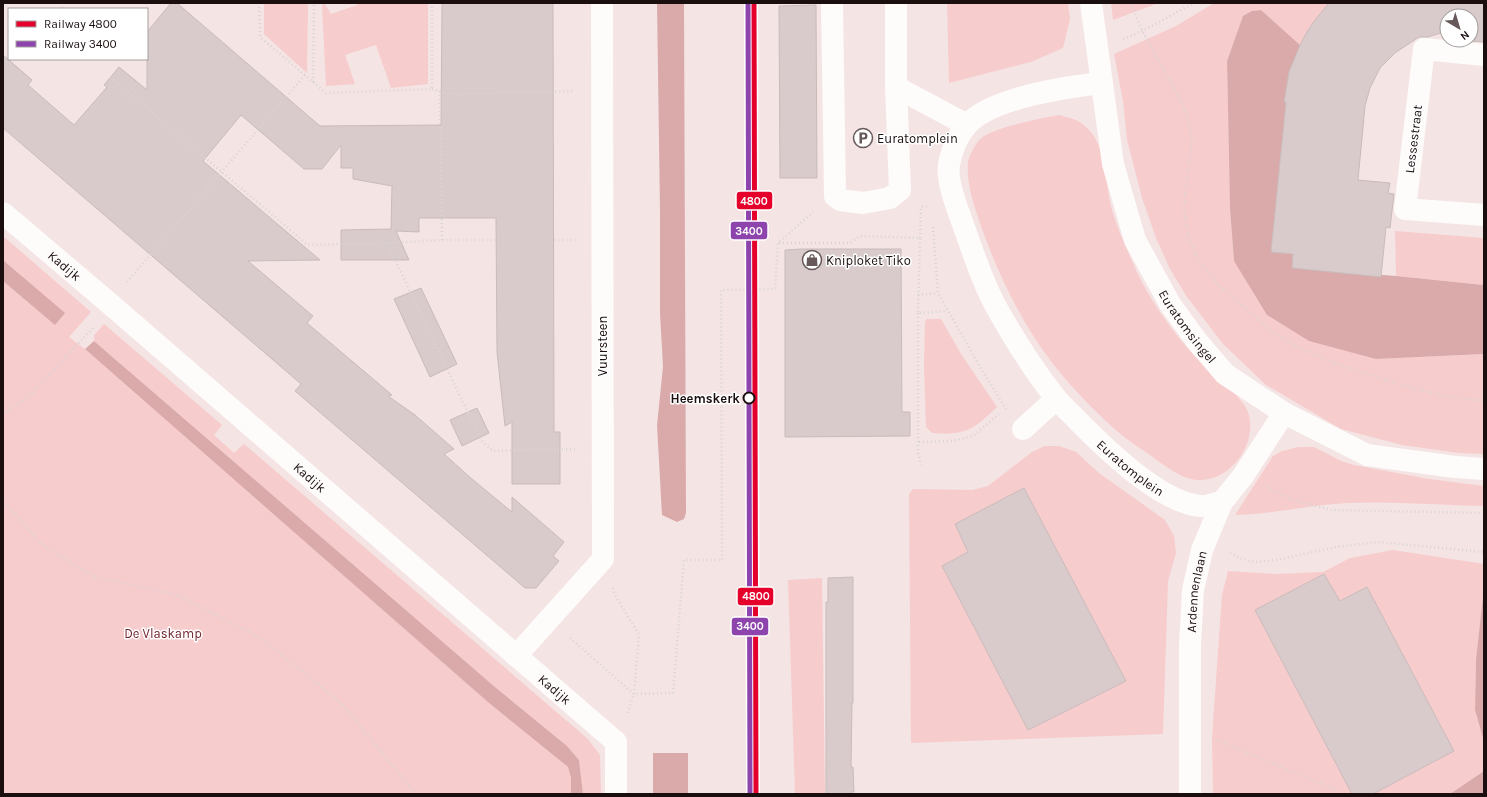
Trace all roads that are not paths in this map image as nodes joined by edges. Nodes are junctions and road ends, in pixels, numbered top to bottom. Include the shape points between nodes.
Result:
1 (602, 3) edge
2 (832, 3) edge
3 (896, 3) edge
4 (1091, 3) edge
5 (1484, 55) edge
6 (1102, 83) junction
7 (896, 87) junction
8 (967, 125) junction
9 (3, 213) edge
10 (1484, 215) edge
11 (1056, 399) junction
12 (1284, 413) junction
13 (1023, 429) road end
14 (1484, 469) edge
15 (1222, 502) junction
16 (516, 656) junction
17 (616, 794) edge
18 (1190, 794) edge

1 - 16 street, Vuursteen via 603,559
2 - 7 street via 835,196 840,200 863,203 890,198 900,190
3 - 7 street
4 - 6 street, Euratomsingel
5 - 10 street, Lessestraat via 1424,49 1404,209
6 - 8 street, Euratomplein via 1028,96 981,113
6 - 12 street, Euratomsingel via 1113,164 1135,240 1170,304 1225,374
7 - 8 street
8 - 11 street, Euratomplein via 955,143 949,165 951,188 956,204 993,301
9 - 16 street, Kadijk
11 - 13 street
11 - 15 street, Euratomplein via 1105,448 1147,482 1174,498 1200,506
12 - 14 street, Euratomsingel via 1367,454
12 - 15 street, Ardennenlaan via 1243,476
15 - 18 street, Ardennenlaan via 1202,550 1193,590 1190,645
16 - 17 street, Kadijk via 616,742

